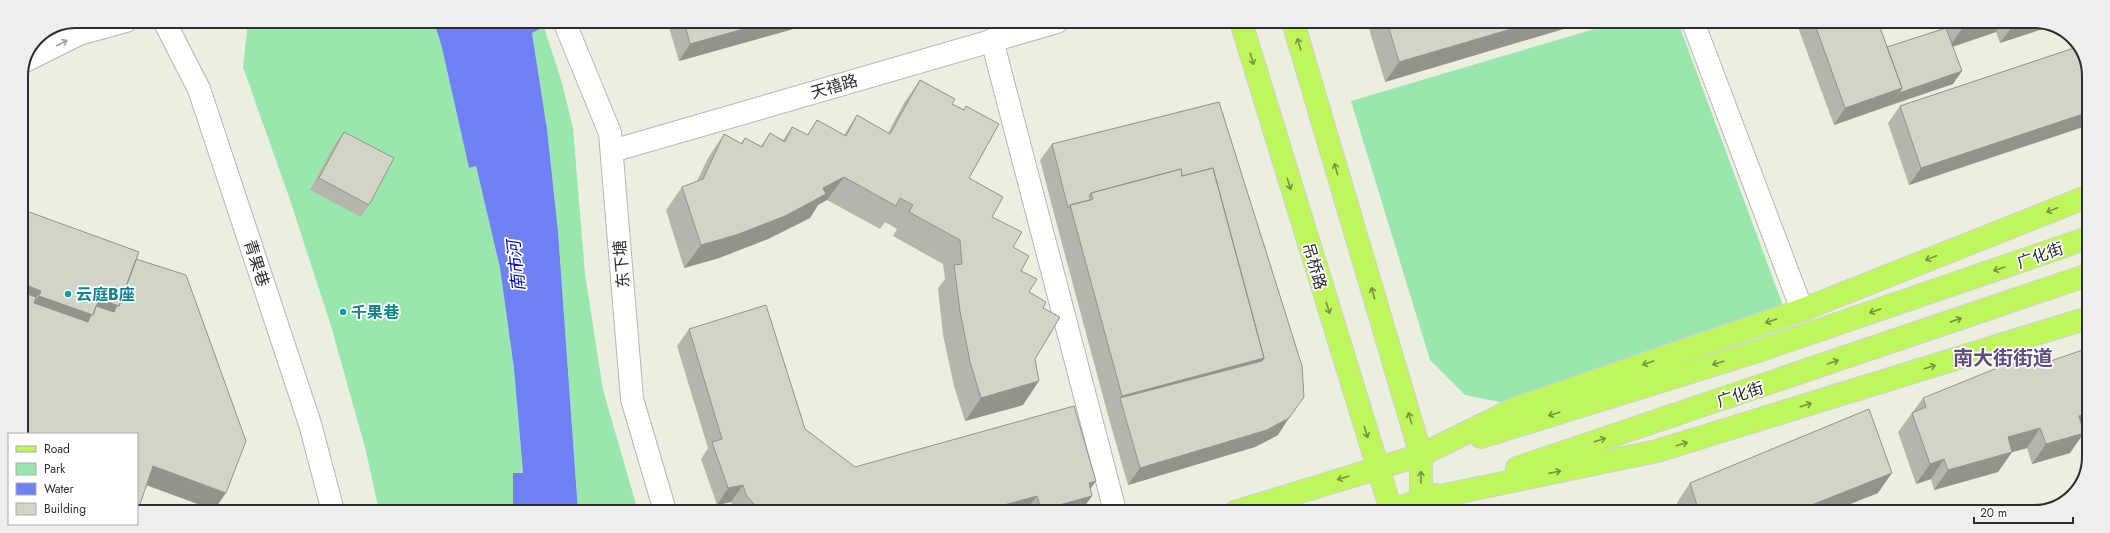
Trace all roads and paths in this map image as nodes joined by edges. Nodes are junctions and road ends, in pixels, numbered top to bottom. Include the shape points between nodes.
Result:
1 (101, 28) edge
2 (168, 28) edge
3 (567, 28) edge
4 (1035, 28) edge
5 (1243, 28) edge
6 (1295, 28) edge
7 (1695, 28) edge
8 (992, 40) junction
9 (32, 58) edge
10 (612, 151) junction
11 (2082, 199) edge
12 (2082, 240) edge
13 (2082, 277) edge
14 (1802, 310) junction
15 (2082, 320) edge
16 (1421, 455) junction
17 (1378, 468) junction
18 (330, 505) edge
19 (663, 505) edge
20 (1112, 505) edge
21 (1258, 505) edge
22 (1387, 505) edge
23 (1422, 505) edge
24 (1425, 505) edge
25 (1426, 505) edge

9 -> 1 street via 79,34
2 - 18 street, 青果巷 via 199,89 310,424
3 - 10 street, 东下塘 via 610,133
4 - 8 street, 天禧路
5 -> 17 main road, 吊桥路
16 -> 6 main road
7 - 14 street
8 - 10 street, 天禧路
8 - 20 street
10 - 19 street, 东下塘 via 632,399
11 -> 14 main road
12 -> 16 main road, 广化街 via 1755,352
24 -> 13 main road, 广化街
14 -> 16 main road via 1514,409
25 -> 15 main road via 1658,451
16 - 17 main road
23 -> 16 main road
17 -> 21 main road
17 - 22 main road, 吊桥路

